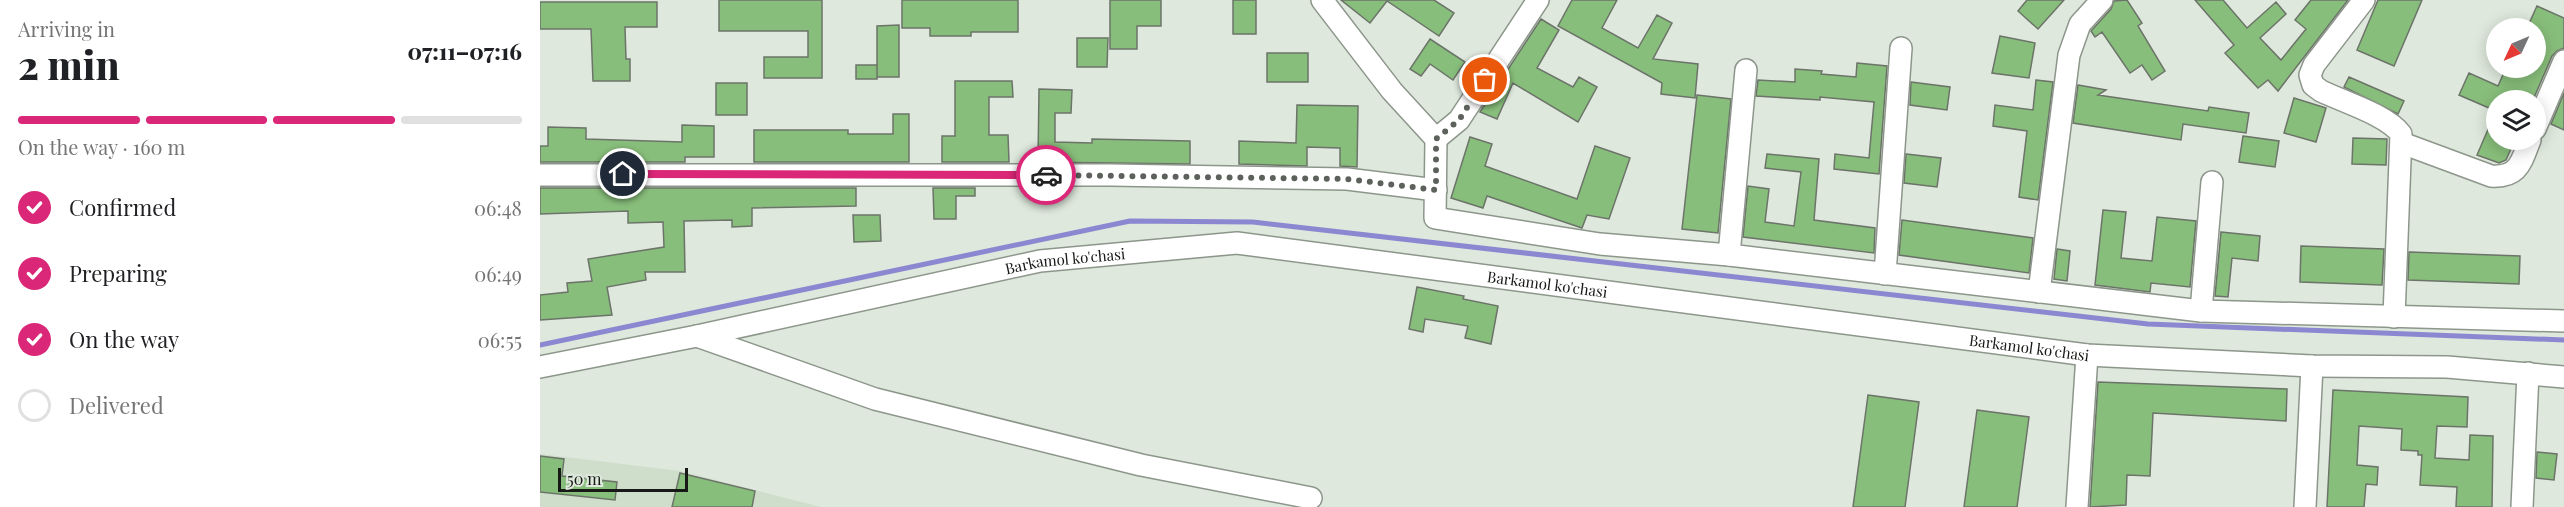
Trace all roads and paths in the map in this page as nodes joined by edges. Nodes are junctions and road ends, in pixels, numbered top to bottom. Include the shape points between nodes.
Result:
1 (1322, 0) edge
2 (1538, 0) edge
3 (2102, 0) edge
4 (2364, 0) edge
5 (1901, 48) dead end
6 (2564, 61) edge
7 (1746, 70) dead end
8 (2546, 103) edge
9 (1436, 139) junction
10 (2402, 143) junction
11 (2526, 150) edge
12 (540, 175) edge
13 (2212, 182) dead end
14 (1436, 190) junction
15 (1729, 255) junction
16 (1885, 274) junction
17 (2039, 292) junction
18 (2201, 311) junction
19 (2394, 317) junction
20 (2564, 321) edge
21 (697, 336) junction
22 (2087, 355) junction
23 (2312, 366) junction
24 (540, 367) edge
25 (2528, 373) junction
26 (2564, 377) edge
27 (1311, 498) dead end
28 (2077, 507) edge
29 (2305, 507) edge
30 (2522, 507) edge

1 - 9 street via 1392,91
2 - 9 street via 1459,120
3 - 17 street via 2080,24 2068,55
4 - 10 street via 2310,75 2321,91 2396,127
5 - 16 street
6 - 8 street
7 - 15 street
9 - 14 street
10 - 11 street via 2491,176 2506,177 2518,167
10 - 19 street
12 - 14 street via 1110,175 1347,179
13 - 18 street
14 - 15 street via 1436,218 1600,244
15 - 16 street
16 - 17 street
17 - 18 street
18 - 19 street
19 - 20 street
21 - 22 street, Barkamol ko'chasi via 1040,261 1237,243
21 - 24 street, Barkamol ko'chasi
21 - 27 street via 875,399 1142,465
22 - 23 street, Barkamol ko'chasi
22 - 28 street
23 - 25 street, Barkamol ko'chasi via 2447,367
23 - 29 street
25 - 26 street, Barkamol ko'chasi
25 - 30 street

